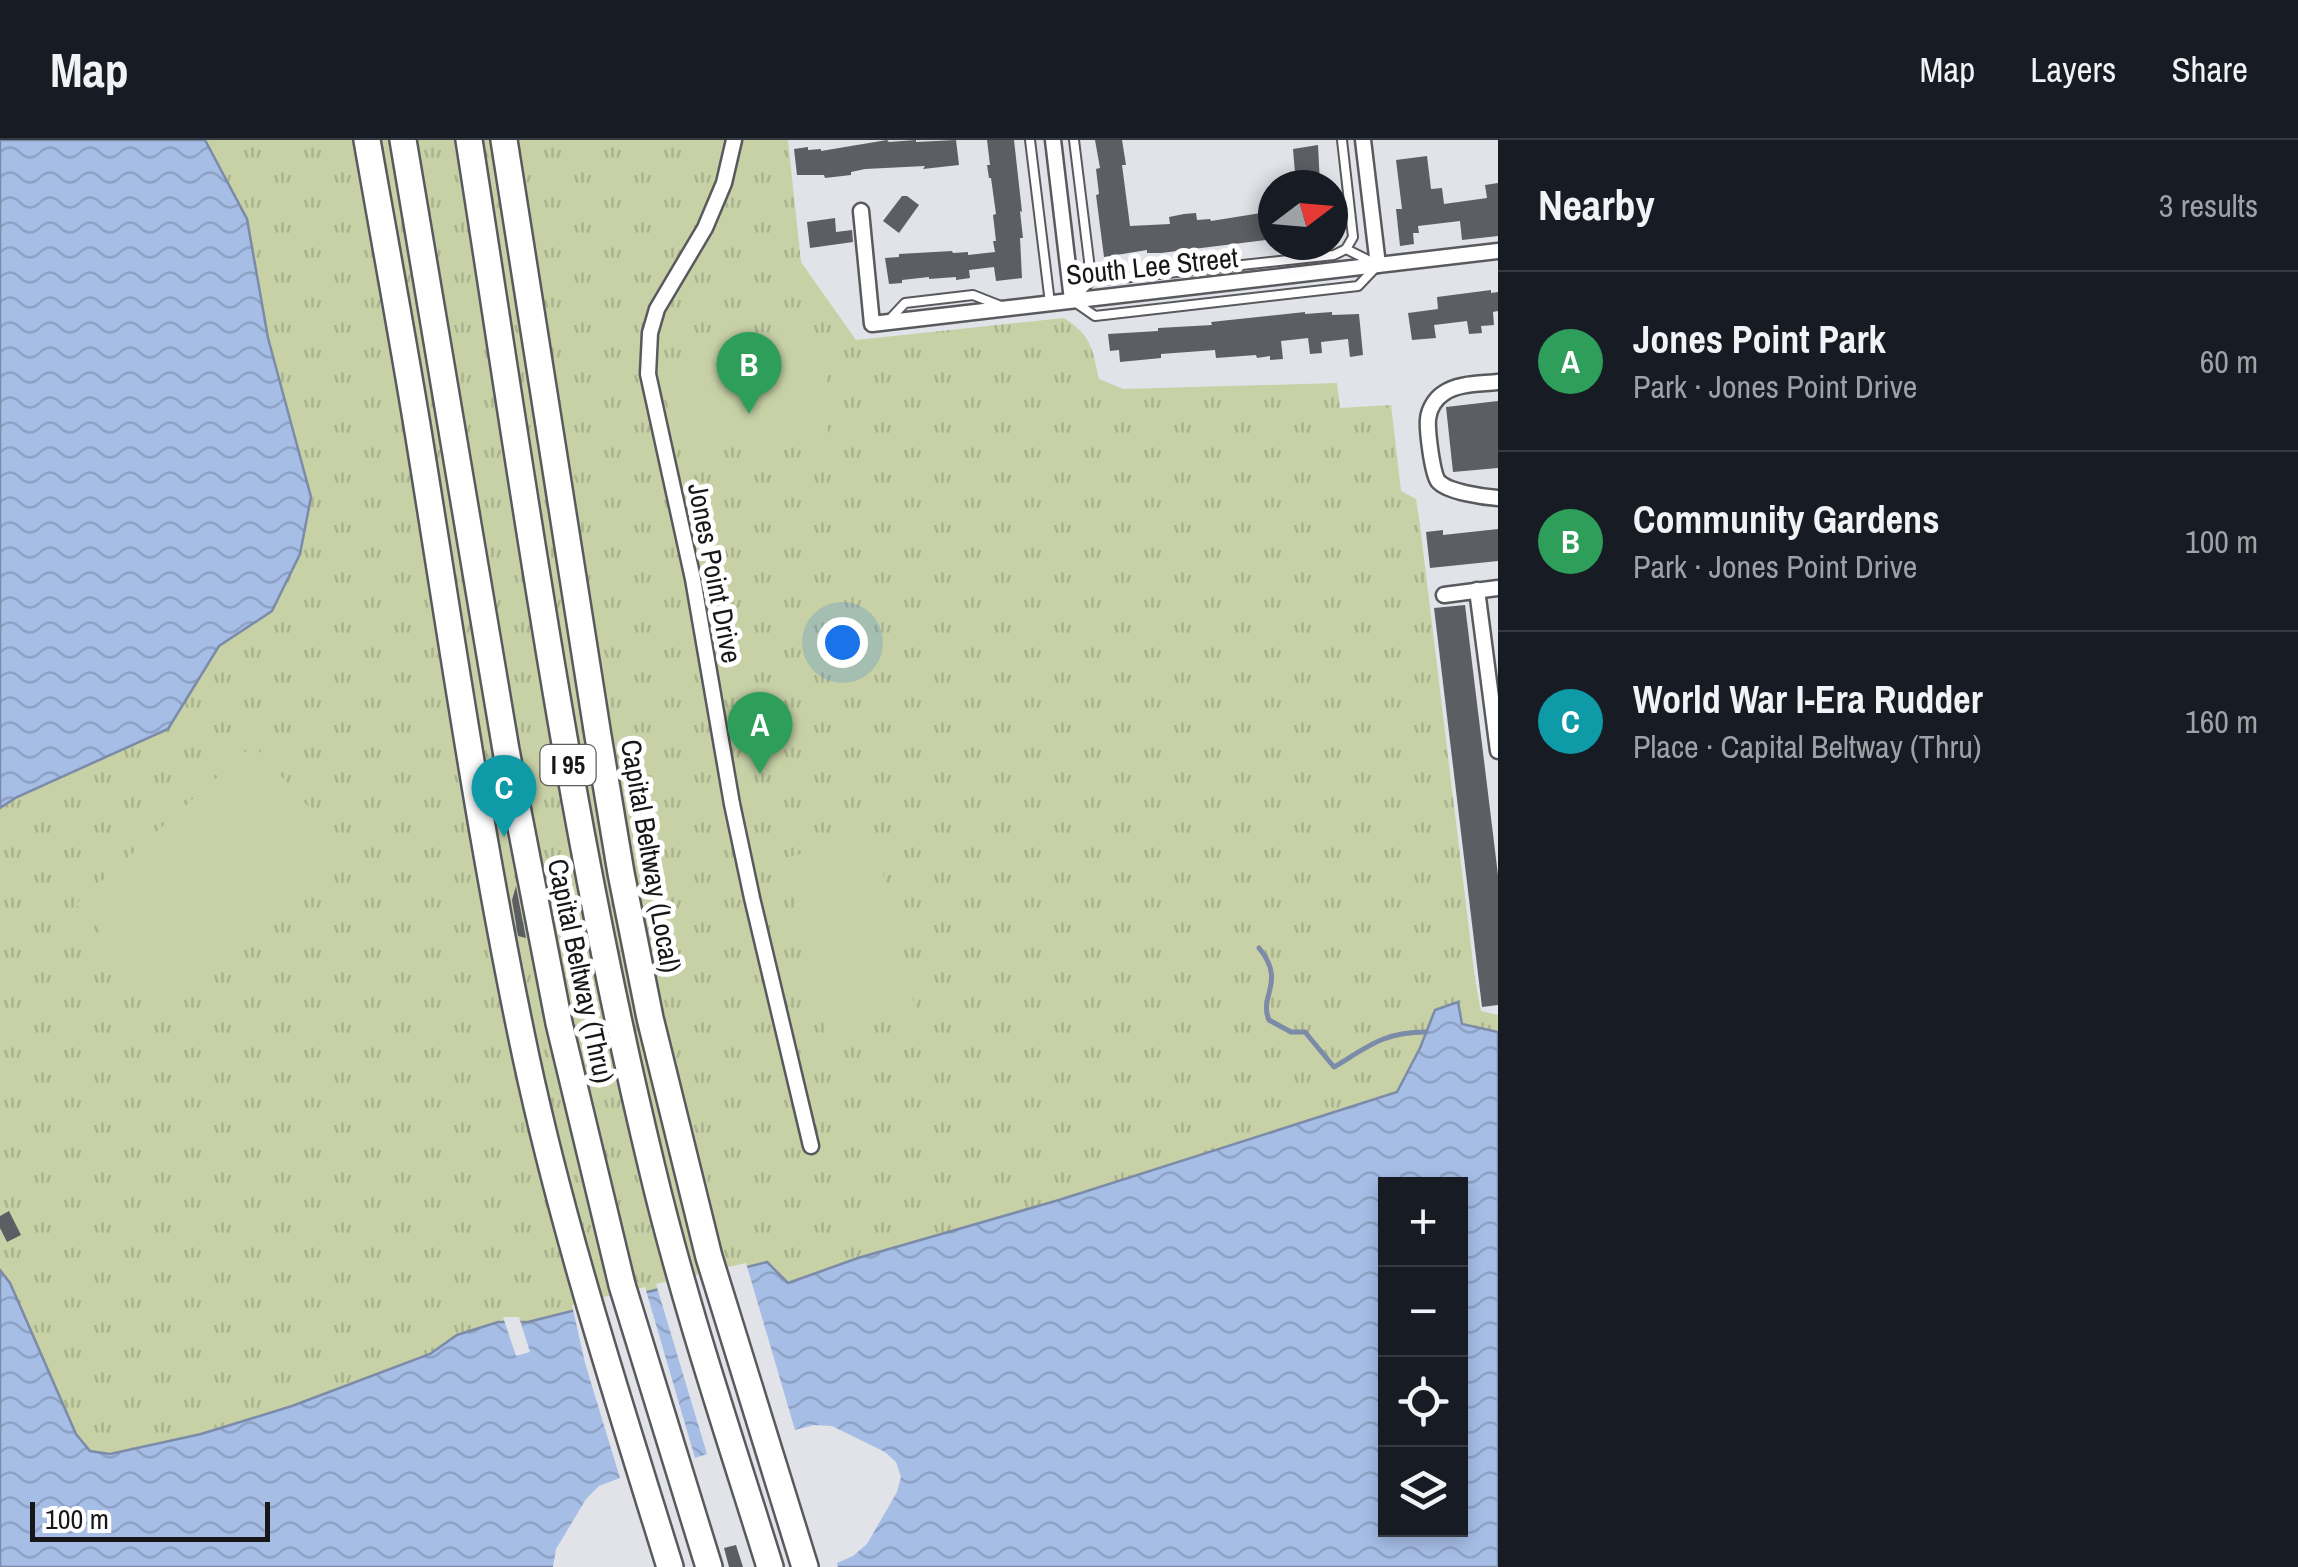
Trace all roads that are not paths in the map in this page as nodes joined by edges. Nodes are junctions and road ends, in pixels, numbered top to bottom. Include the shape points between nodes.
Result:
1 (367, 140) edge
2 (403, 140) edge
3 (469, 140) edge
4 (504, 140) edge
5 (734, 140) edge
6 (1030, 140) edge
7 (1053, 140) edge
8 (1074, 140) edge
9 (1342, 140) edge
10 (1363, 140) edge
11 (1345, 170) edge
12 (1348, 198) edge
13 (860, 211) dead end
14 (1348, 245) edge
15 (1348, 250) edge
16 (1498, 251) edge
17 (1281, 260) edge
18 (1378, 265) junction
19 (1097, 275) junction
20 (1072, 300) junction
21 (1050, 302) junction
22 (1498, 382) edge
23 (1498, 498) edge
24 (1498, 588) edge
25 (1478, 590) junction
26 (1444, 595) dead end
27 (1498, 751) edge
28 (811, 1146) dead end
29 (670, 1567) edge
30 (709, 1567) edge
31 (770, 1567) edge
32 (805, 1567) edge

1 - 29 highway via 467,746 527,1061 596,1326
2 - 30 highway, Capital Beltway (Thru) / I 95 via 559,1023 622,1285
3 - 31 highway, Capital Beltway (Thru) / I 95 via 564,746 624,1048 686,1296
4 - 32 highway, Capital Beltway (Local) / I 95 via 598,736 650,1018 709,1257
5 - 28 street, Jones Point Drive via 706,228 658,309 648,374 732,804
6 - 21 lane
7 - 20 street
8 - 19 lane via 1090,269
9 - 11 lane
10 - 18 street
12 - 14 lane
13 - 21 street, South Lee Street via 880,323
15 - 18 lane
16 - 18 street, South Lee Street
17 - 19 lane via 1104,280
18 - 20 street, South Lee Street
19 - 20 lane
20 - 21 street, South Lee Street
22 - 23 street via 1440,395 1428,420 1437,480
24 - 25 street
25 - 26 street
25 - 27 street

